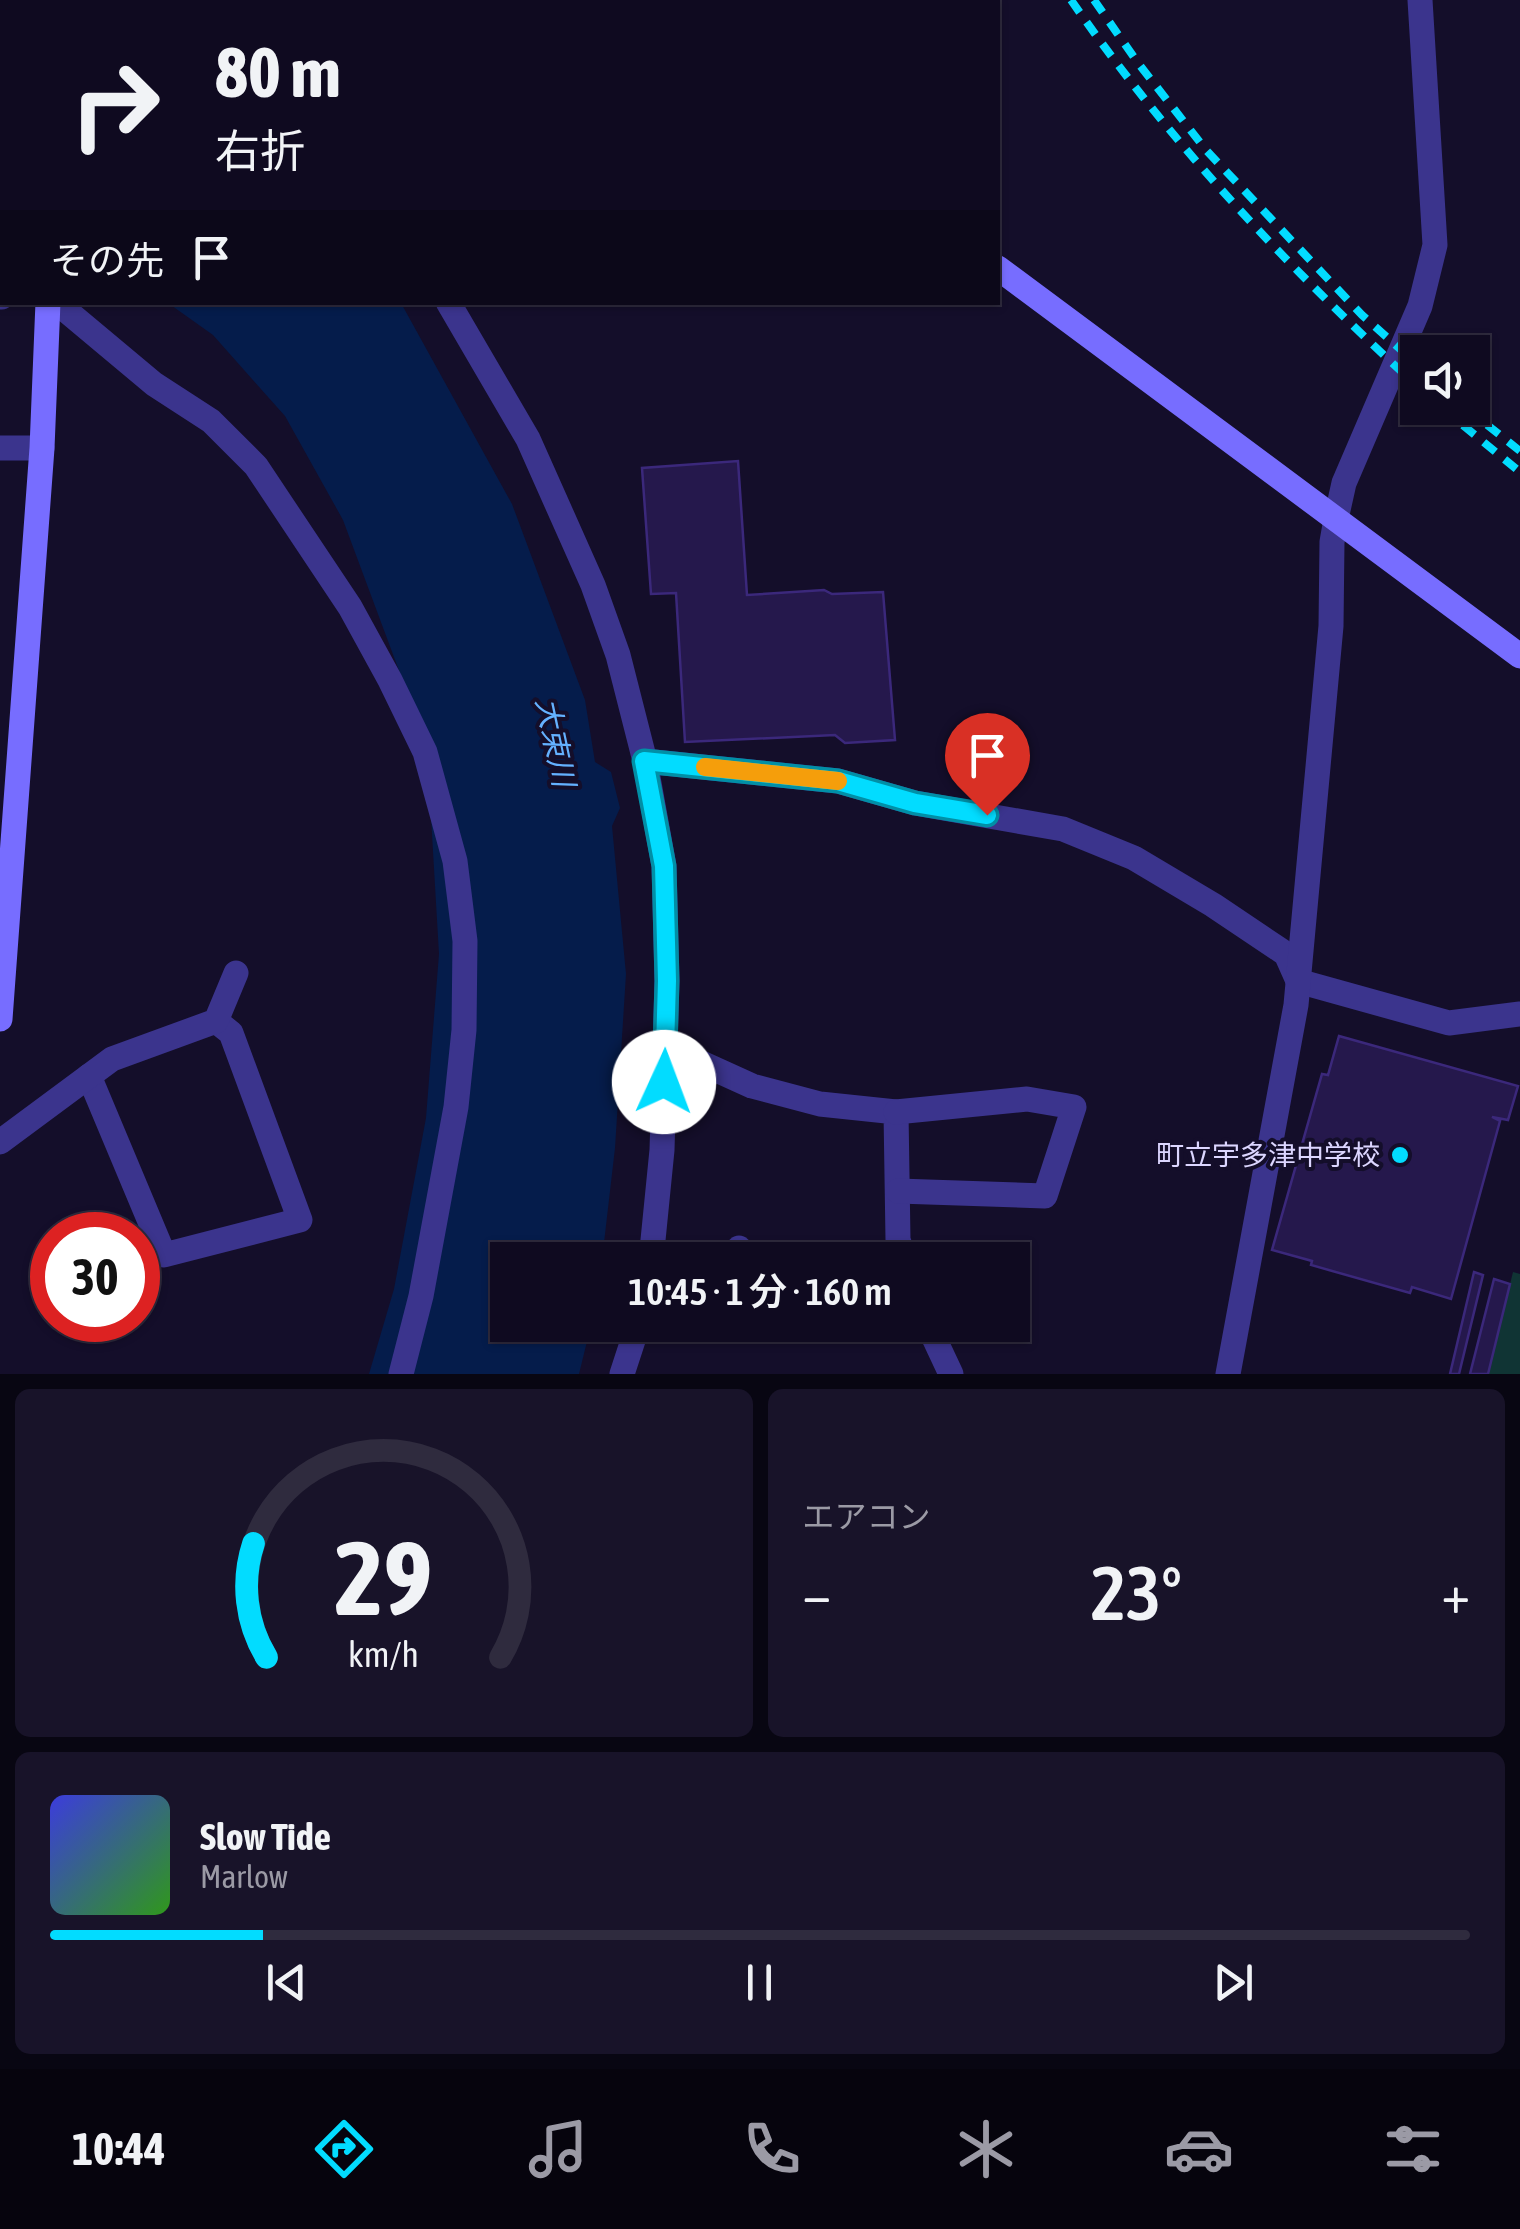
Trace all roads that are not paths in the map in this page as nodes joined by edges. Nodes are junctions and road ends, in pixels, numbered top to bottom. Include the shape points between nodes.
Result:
1 (1420, 0) edge
2 (1000, 269) edge
3 (48, 305) edge
4 (60, 305) edge
5 (450, 305) edge
6 (0, 448) edge
7 (42, 448) junction
8 (1336, 518) junction
9 (1520, 656) edge
10 (644, 761) junction
11 (236, 974) dead end
12 (1298, 981) junction
13 (1520, 1014) edge
14 (0, 1019) edge
15 (216, 1021) junction
16 (666, 1047) junction
17 (89, 1076) junction
18 (896, 1112) junction
19 (0, 1142) edge
20 (898, 1191) junction
21 (653, 1242) edge
22 (899, 1242) edge
23 (632, 1342) edge
24 (936, 1342) edge
25 (400, 1374) edge
26 (622, 1374) edge
27 (951, 1374) edge
28 (1228, 1374) edge

1 - 8 street via 1435,245 1420,306 1344,484
2 - 8 main road
3 - 7 main road
4 - 25 street via 154,384 211,420 256,466 350,607 425,752 455,861 465,941 464,1030 421,1296
5 - 10 street via 528,439 593,584
6 - 7 street
7 - 14 main road
8 - 9 main road
8 - 12 street
10 - 12 street via 838,781 915,803 1063,829 1134,858 1214,906 1286,954
10 - 16 street via 664,866
11 - 15 street
12 - 13 street via 1448,1024
12 - 28 street
15 - 17 street via 112,1059
15 - 17 street via 230,1033 300,1220 164,1255
16 - 18 street via 752,1086 820,1104
16 - 21 street
17 - 19 street
18 - 20 street
18 - 20 street via 1027,1099 1074,1108 1045,1196
20 - 22 street
23 - 26 street
24 - 27 street

